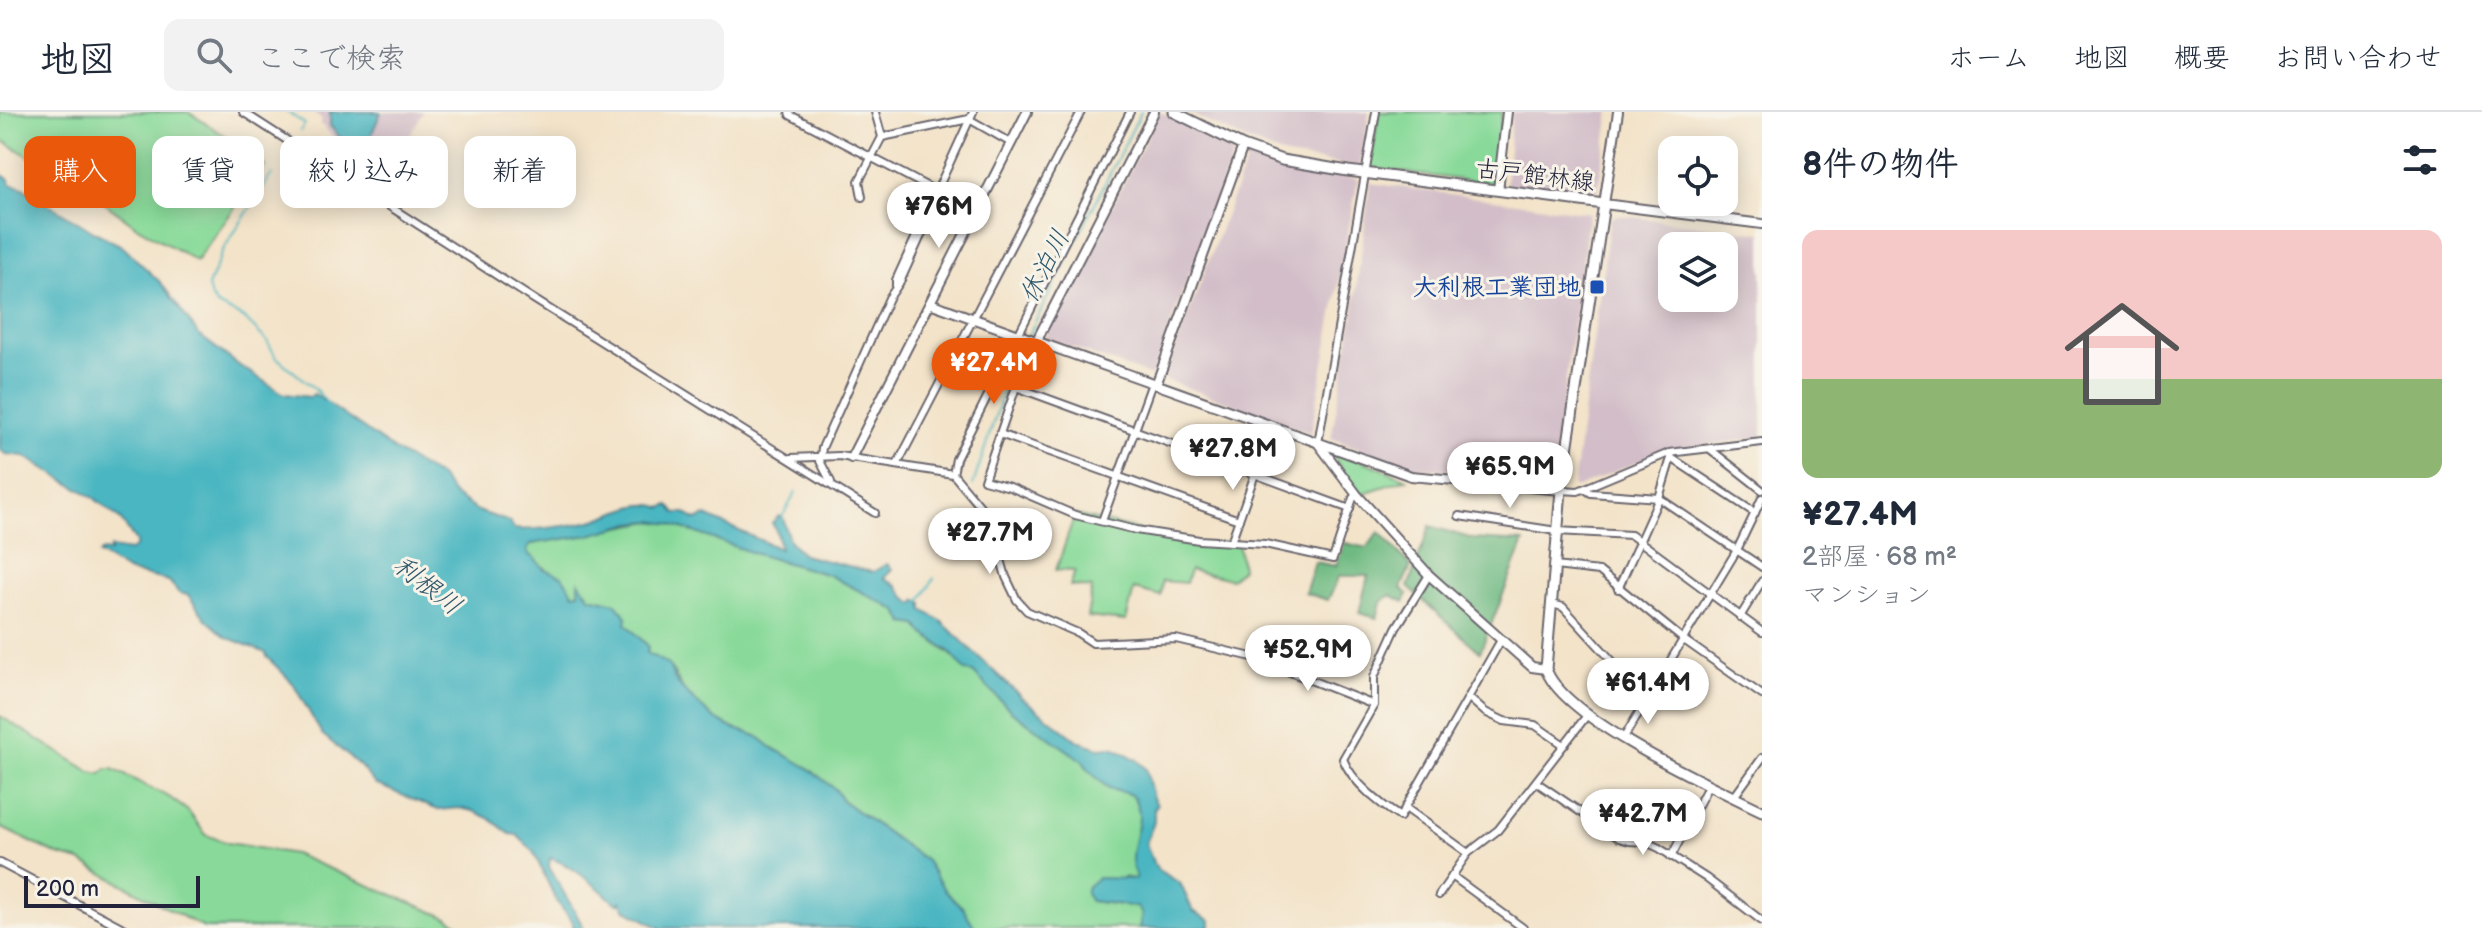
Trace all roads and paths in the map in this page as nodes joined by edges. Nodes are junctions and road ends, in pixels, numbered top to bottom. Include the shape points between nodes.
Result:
1 (243, 112) edge
2 (789, 112) edge
3 (875, 112) edge
4 (1027, 112) edge
5 (1081, 112) edge
6 (1130, 112) edge
7 (1154, 112) edge
8 (1174, 112) edge
9 (1376, 112) edge
10 (1507, 112) edge
11 (1618, 112) edge
12 (971, 116) edge
13 (882, 137) junction
14 (1011, 143) junction
15 (1243, 146) junction
16 (872, 158) junction
17 (1365, 174) junction
18 (1498, 190) junction
19 (938, 191) junction
20 (862, 197) dead end
21 (1604, 204) junction
22 (976, 212) junction
23 (1762, 224) edge
24 (930, 303) junction
25 (973, 319) junction
26 (1018, 335) junction
27 (1035, 341) junction
28 (1154, 384) junction
29 (1016, 387) junction
30 (1272, 426) junction
31 (1135, 430) junction
32 (1000, 434) junction
33 (1762, 442) edge
34 (1318, 443) junction
35 (1710, 449) junction
36 (820, 456) junction
37 (1670, 456) junction
38 (790, 458) junction
39 (851, 458) junction
40 (897, 465) junction
41 (953, 474) junction
42 (1255, 474) junction
43 (1118, 477) junction
44 (833, 484) junction
45 (979, 488) junction
46 (1585, 489) junction
47 (1561, 490) junction
48 (1762, 490) edge
49 (1357, 495) junction
50 (1659, 498) junction
51 (1762, 498) edge
52 (1350, 509) junction
53 (875, 513) dead end
54 (1755, 513) junction
55 (1459, 516) dead end
56 (1239, 520) junction
57 (1102, 521) junction
58 (1557, 531) junction
59 (1231, 542) junction
60 (1640, 542) junction
61 (1737, 550) junction
62 (1555, 566) junction
63 (1762, 567) edge
64 (1429, 575) junction
65 (1762, 582) edge
66 (1618, 589) junction
67 (1710, 595) junction
68 (1552, 604) junction
69 (1740, 617) junction
70 (1762, 632) edge
71 (1501, 640) junction
72 (1684, 640) junction
73 (1546, 669) junction
74 (1762, 695) edge
75 (1469, 698) junction
76 (1647, 699) junction
77 (1374, 705) junction
78 (1588, 714) junction
79 (1623, 739) junction
80 (1564, 745) junction
81 (1762, 758) edge
82 (1536, 782) junction
83 (1709, 784) junction
84 (1734, 797) junction
85 (1407, 809) junction
86 (1762, 811) edge
87 (1468, 853) junction
88 (1671, 857) junction
89 (0, 863) edge
90 (1452, 876) junction
91 (1439, 895) dead end
92 (1762, 921) edge
93 (123, 928) edge
94 (1523, 928) edge

1 - 38 street
2 - 16 street
3 - 13 street
4 - 14 street
5 - 25 street
6 - 26 street
7 - 27 street
8 - 15 main road, 古戸館林線
9 - 17 street
10 - 18 street
11 - 21 street
12 - 13 street
12 - 14 street
12 - 19 street
13 - 16 street
14 - 22 street
15 - 17 main road, 古戸館林線 via 1282,160
15 - 28 street
16 - 19 street
16 - 20 street via 859,181
17 - 18 main road, 古戸館林線
17 - 34 street
18 - 21 main road, 古戸館林線
19 - 22 street
19 - 36 street
21 - 23 street
21 - 47 main road, 古戸館林線
22 - 24 street
24 - 25 street
24 - 39 street
25 - 26 street
25 - 40 street
26 - 27 street
26 - 41 street
27 - 28 street
27 - 29 street
28 - 30 street
28 - 31 street
29 - 31 street
29 - 32 street
30 - 34 street
30 - 42 street
31 - 42 street
31 - 43 street
32 - 43 street
32 - 45 street
33 - 35 street
34 - 47 street via 1411,476
34 - 49 street
35 - 37 street
35 - 48 street
36 - 38 street
36 - 39 street
36 - 44 street
37 - 46 street
37 - 50 street
37 - 54 street
38 - 44 street
39 - 40 street
40 - 41 street
41 - 45 street via 966,492
42 - 52 street
42 - 56 street
43 - 56 street
43 - 57 street
44 - 53 street
45 - 57 street via 1010,487
45 - 77 street via 1006,577 1027,611 1093,643 1176,639 1252,657
46 - 47 street
46 - 50 street
47 - 58 main road, 古戸館林線
49 - 52 street
49 - 64 street
50 - 60 street
50 - 61 street
51 - 54 street
52 - 59 street via 1333,559
54 - 61 street
55 - 58 street
56 - 59 street
57 - 59 street
58 - 60 street via 1631,535
58 - 62 main road, 古戸館林線
60 - 66 street
60 - 67 street
61 - 63 street
61 - 67 street
62 - 66 street via 1599,571
62 - 68 main road, 古戸館林線
64 - 71 street
64 - 77 street via 1374,677
65 - 69 street
66 - 72 street
67 - 69 street
67 - 72 street
68 - 73 main road, 古戸館林線
68 - 76 street via 1563,607
69 - 70 street
71 - 73 street via 1532,667
71 - 75 street
72 - 74 street
72 - 76 street
73 - 78 main road via 1555,686
75 - 80 street via 1485,712 1535,725
75 - 85 street
76 - 79 street
77 - 85 street via 1343,759 1362,785 1395,814 1400,817
78 - 79 main road
78 - 80 street
79 - 83 main road
80 - 82 street
81 - 84 street
82 - 87 street via 1498,830
82 - 88 street via 1619,838 1646,842
83 - 84 main road
83 - 88 street
84 - 86 main road
85 - 87 street
87 - 90 street
88 - 92 street
89 - 93 street
90 - 91 street
90 - 94 street

